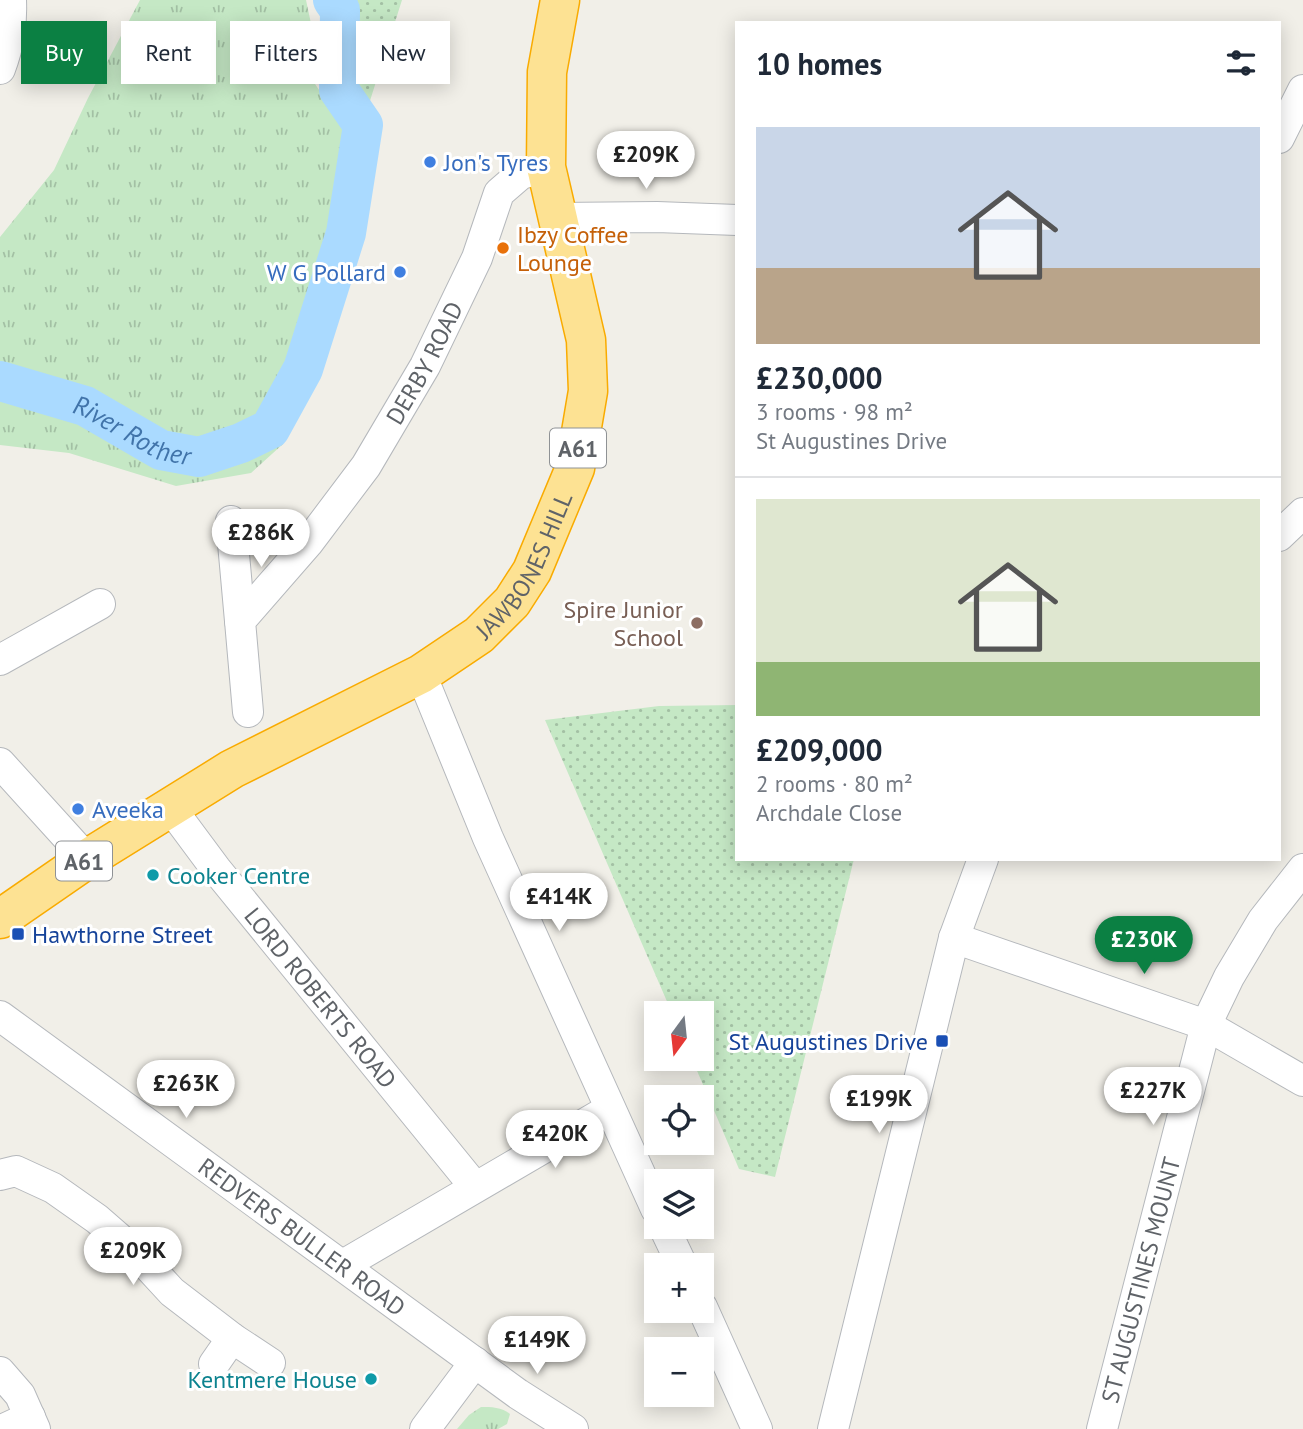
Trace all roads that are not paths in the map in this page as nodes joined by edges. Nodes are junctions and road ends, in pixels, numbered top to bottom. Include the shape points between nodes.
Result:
1 (11, 0) edge
2 (560, 0) edge
3 (0, 69) edge
4 (1303, 90) edge
5 (1281, 134) edge
6 (547, 167) junction
7 (557, 218) junction
8 (735, 220) edge
9 (1303, 513) edge
10 (231, 521) dead end
11 (1281, 534) edge
12 (100, 604) dead end
13 (240, 621) junction
14 (0, 660) edge
15 (421, 674) junction
16 (248, 712) dead end
17 (0, 763) edge
18 (170, 807) junction
19 (87, 859) junction
20 (981, 861) edge
21 (1303, 869) edge
22 (0, 919) edge
23 (954, 938) junction
24 (0, 1016) edge
25 (1206, 1025) junction
26 (1303, 1081) edge
27 (610, 1109) junction
28 (0, 1175) edge
29 (644, 1183) edge
30 (475, 1187) junction
31 (343, 1265) junction
32 (709, 1323) edge
33 (232, 1338) junction
34 (475, 1362) junction
35 (270, 1363) dead end
36 (214, 1364) dead end
37 (0, 1372) edge
38 (24, 1425) edge
39 (425, 1429) edge
40 (573, 1429) edge
41 (757, 1429) edge
42 (833, 1429) edge
43 (1102, 1429) edge

1 - 3 street via 12,29
2 - 6 highway, A61 via 547,72
4 - 5 street
6 - 7 highway, JAWBONES HILL / A61
6 - 13 street, DERBY ROAD via 521,174 499,193 477,258 425,366 366,466 308,543
7 - 8 street
7 - 15 highway, JAWBONES HILL / A61 via 586,340 588,391 575,468 533,570 512,602 479,635
9 - 11 street
10 - 13 street
12 - 14 street
13 - 16 street
15 - 18 highway, JAWBONES HILL / A61 via 260,754
15 - 27 street via 488,838
17 - 19 street
18 - 19 highway, A61
18 - 30 street, LORD ROBERTS ROAD
19 - 22 highway, A61
20 - 23 street
21 - 25 street, ST AUGUSTINES MOUNT via 1263,920
23 - 25 street
23 - 42 street
24 - 31 street, REDVERS BULLER ROAD
25 - 26 street
25 - 43 street, ST AUGUSTINES MOUNT
27 - 29 street
27 - 30 street
28 - 33 street via 16,1171 53,1188 97,1219 172,1292
30 - 31 street
31 - 34 street, REDVERS BULLER ROAD
32 - 41 street
33 - 35 street
33 - 36 street
34 - 39 street
34 - 40 street, REDVERS BULLER ROAD
37 - 38 street via 20,1395

